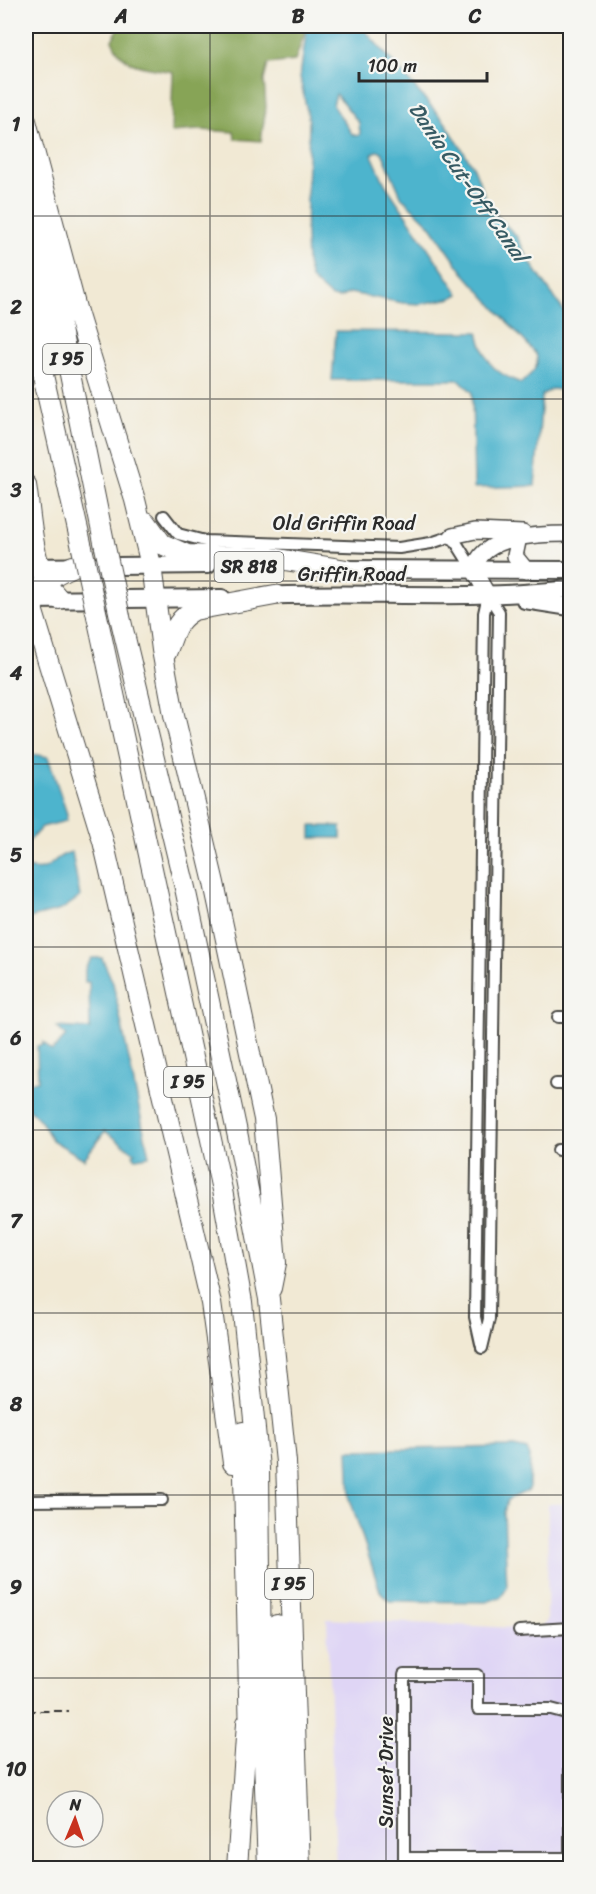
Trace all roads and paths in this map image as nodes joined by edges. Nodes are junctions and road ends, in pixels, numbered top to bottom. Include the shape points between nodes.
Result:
1 (26, 121) edge
2 (26, 172) edge
3 (26, 238) edge
4 (26, 300) edge
5 (26, 361) edge
6 (26, 485) edge
7 (138, 513) junction
8 (164, 516) dead end
9 (538, 534) junction
10 (570, 534) edge
11 (452, 536) junction
12 (519, 537) junction
13 (86, 552) junction
14 (152, 565) junction
15 (347, 570) junction
16 (570, 570) edge
17 (36, 571) edge
18 (527, 571) junction
19 (474, 572) junction
20 (570, 589) edge
21 (488, 595) junction
22 (275, 596) junction
23 (59, 599) junction
24 (29, 600) edge
25 (156, 600) junction
26 (570, 607) edge
27 (104, 616) junction
28 (26, 626) edge
29 (46, 654) junction
30 (165, 656) junction
31 (558, 1017) dead end
32 (570, 1017) edge
33 (556, 1084) dead end
34 (570, 1084) edge
35 (558, 1150) dead end
36 (570, 1150) edge
37 (269, 1299) junction
38 (162, 1500) dead end
39 (26, 1501) edge
40 (245, 1554) junction
41 (570, 1628) edge
42 (519, 1631) dead end
43 (249, 1711) junction
44 (570, 1714) edge
45 (570, 1720) edge
46 (568, 1857) edge
47 (404, 1863) edge
48 (237, 1869) edge
49 (258, 1869) edge
50 (268, 1869) edge
51 (283, 1869) edge
52 (300, 1869) edge
53 (555, 1869) edge

1 - 7 highway via 77,312
2 - 13 highway, I 95 via 54,295
3 - 13 highway
4 - 13 highway
5 - 13 highway, I 95
6 - 17 highway
7 - 14 highway
7 - 15 highway via 152,534 173,551 187,555 272,558
8 - 11 street, Old Griffin Road via 178,534 205,541 399,548
9 - 10 street
9 - 11 street via 493,531
9 - 12 street
11 - 19 street
12 - 18 street via 515,556
12 - 19 street via 482,555
13 - 14 main road, Griffin Road / SR 818
13 - 17 highway
13 - 27 highway, I 95
13 - 27 highway, I 95, bridge
14 - 15 main road, Griffin Road / SR 818
14 - 25 highway
15 - 19 main road, Griffin Road / SR 818
16 - 18 main road, Griffin Road / SR 818
17 - 23 highway
17 - 24 highway
18 - 19 main road, Griffin Road / SR 818
19 - 21 street
20 - 21 main road, Griffin Road / SR 818
21 - 21 street via 484,613 476,1317 482,1348 489,1318 499,612
21 - 22 main road, Griffin Road / SR 818
21 - 26 main road
22 - 25 main road, Griffin Road / SR 818
22 - 30 highway via 189,613 174,629
23 - 24 main road, Griffin Road / SR 818
23 - 25 main road, Griffin Road / SR 818
24 - 29 highway
25 - 30 highway
27 - 37 highway, I 95 via 185,888
27 - 40 highway, I 95 via 232,1303 244,1451
27 - 50 highway via 242,1302 259,1468
27 - 51 highway via 248,1244 274,1468
28 - 29 highway
29 - 40 highway via 103,841 211,1303
30 - 37 highway via 174,715 264,1119 276,1263
31 - 32 street
33 - 34 street
35 - 36 street
37 - 52 highway, I 95 via 286,1462
38 - 39 street
40 - 43 highway, I 95
41 - 42 street
43 - 48 highway
43 - 49 highway, I 95
44 - 47 street, Sunset Drive via 551,1709 478,1709 477,1676 404,1675
45 - 46 street
46 - 47 street
46 - 53 street

